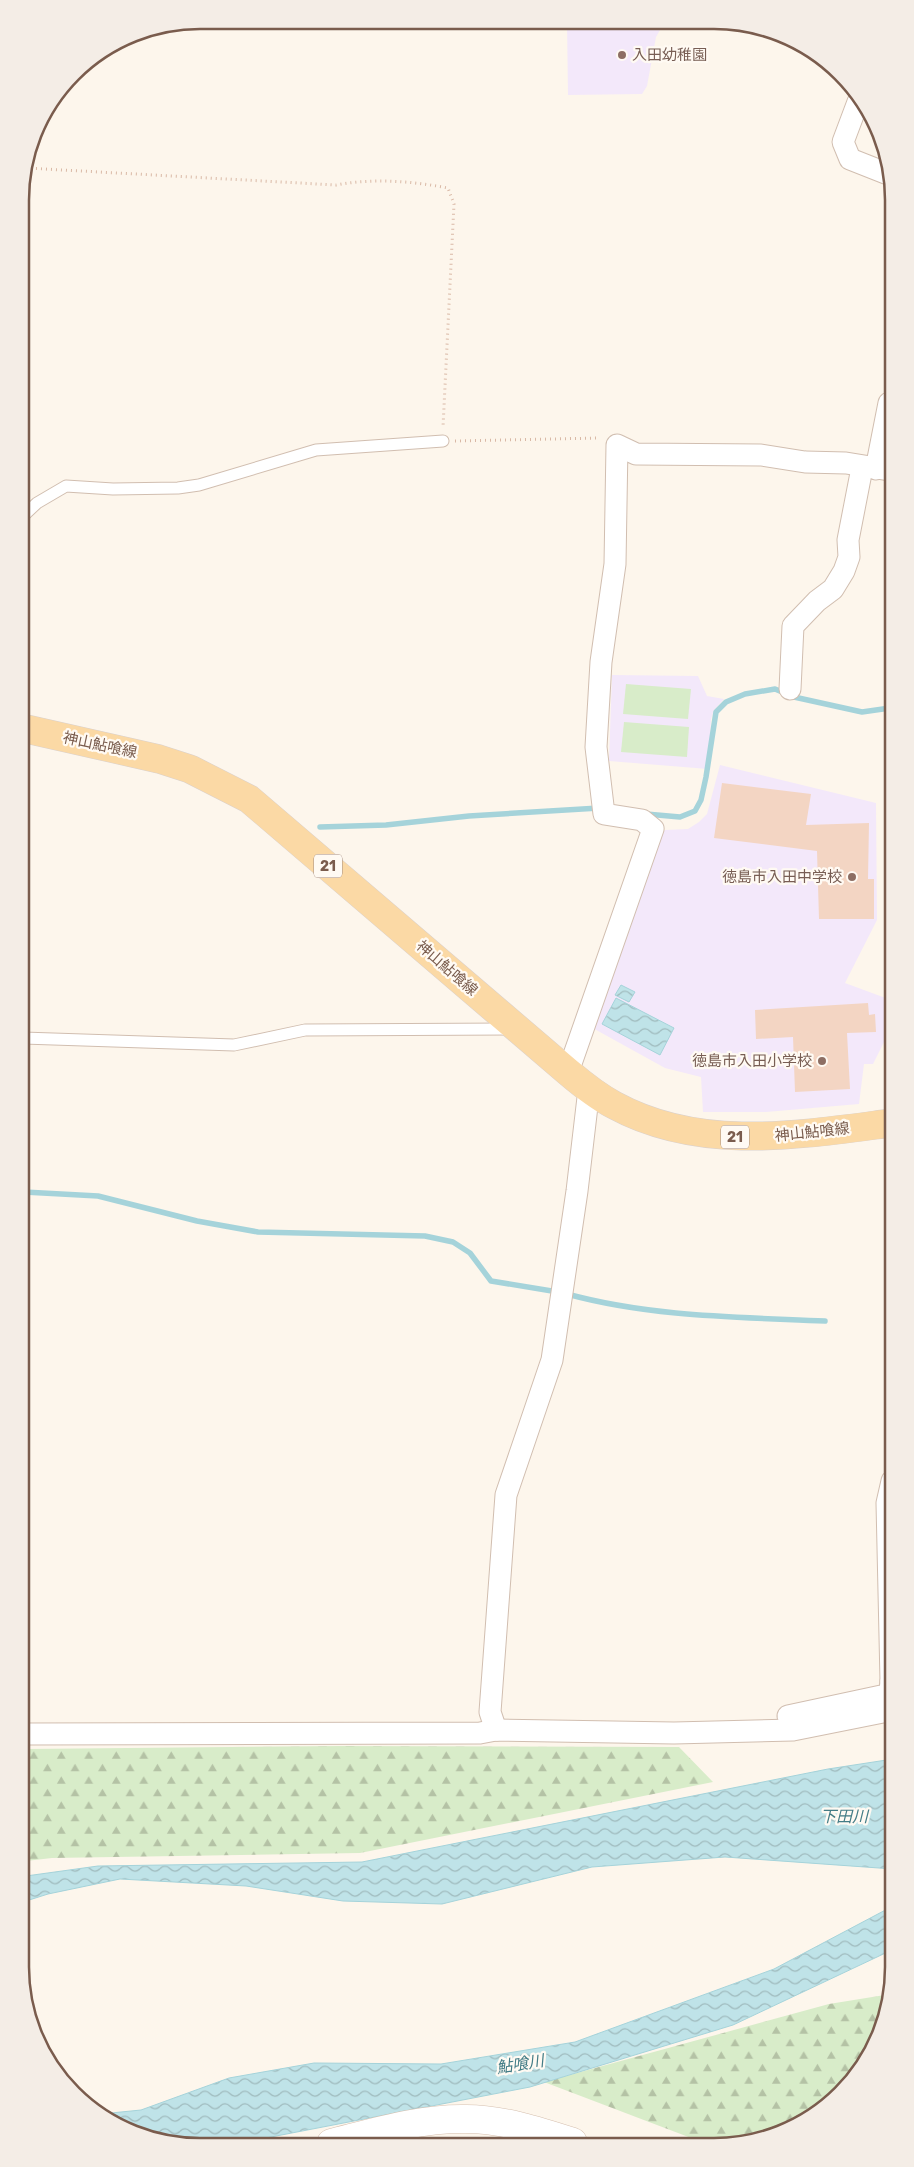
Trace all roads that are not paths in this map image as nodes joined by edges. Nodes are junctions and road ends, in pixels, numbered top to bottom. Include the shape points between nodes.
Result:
1 (857, 106) edge
2 (883, 172) edge
3 (885, 422) edge
4 (443, 441) road end
5 (876, 466) edge
6 (29, 510) edge
7 (790, 688) dead end
8 (29, 730) edge
9 (517, 1029) junction
10 (29, 1038) edge
11 (568, 1072) junction
12 (589, 1089) junction
13 (885, 1124) edge
14 (885, 1695) edge
15 (885, 1712) edge
16 (496, 1730) junction
17 (661, 1733) junction
18 (29, 1734) edge
19 (351, 2138) edge
20 (560, 2138) edge

1 - 2 street via 843,142 850,159
3 - 5 street
4 - 6 lane via 316,450 199,485 178,488 66,486
5 - 7 street via 848,540 849,557 844,571 833,590 817,601 794,626
5 - 11 street via 805,462 761,455 636,454 616,445 615,564 601,662 596,747 604,814 642,820 653,829
8 - 9 main road, 神山鮎喰線 / 21 via 159,759 190,769 249,799
9 - 10 lane via 306,1030 234,1045
9 - 11 main road, 神山鮎喰線 / 21
11 - 12 main road, 神山鮎喰線 / 21
12 - 13 main road, 神山鮎喰線 / 21 via 641,1118 699,1134 766,1136
12 - 16 street via 552,1360 506,1495 490,1712
14 - 17 street via 803,1714 672,1725
15 - 17 street via 793,1730
16 - 17 street
16 - 18 street via 480,1733
19 - 20 main road via 434,2120 466,2118 524,2127

